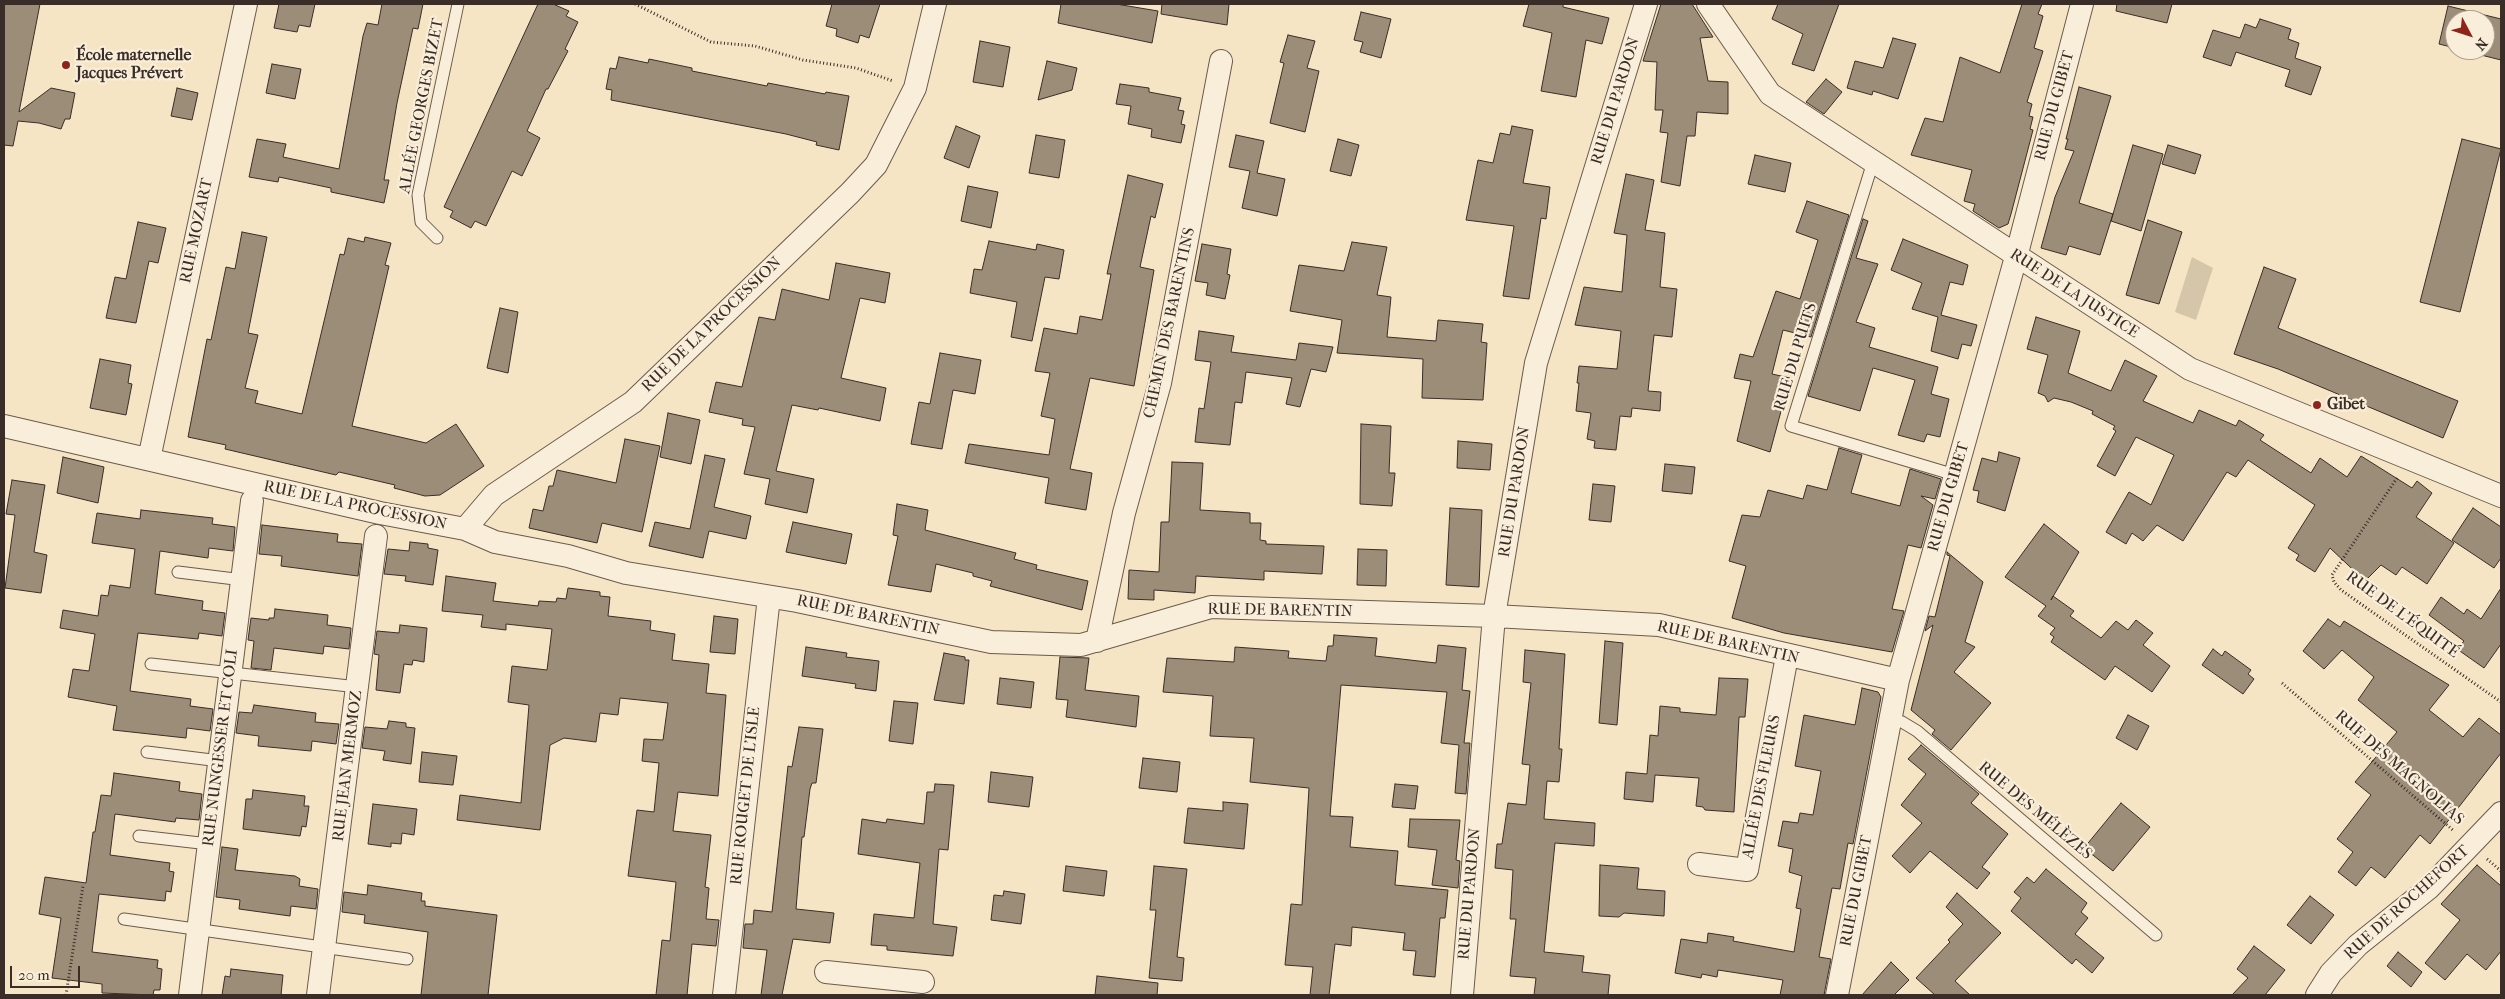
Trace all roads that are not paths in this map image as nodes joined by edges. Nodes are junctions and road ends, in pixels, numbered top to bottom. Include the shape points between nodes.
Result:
1 (246, 4) edge
2 (458, 4) edge
3 (935, 4) edge
4 (1646, 4) edge
5 (1708, 4) edge
6 (2082, 4) edge
7 (1221, 61) dead end
8 (1873, 162) junction
9 (437, 238) dead end
10 (2016, 257) junction
11 (4, 426) edge
12 (149, 459) junction
13 (1955, 475) junction
14 (254, 492) junction
15 (2501, 496) edge
16 (465, 530) junction
17 (376, 536) dead end
18 (178, 572) dead end
19 (243, 580) junction
20 (769, 597) junction
21 (1494, 616) junction
22 (1097, 641) junction
23 (1787, 656) junction
24 (150, 664) dead end
25 (231, 674) junction
26 (1898, 680) junction
27 (358, 687) junction
28 (1890, 720) junction
29 (147, 752) dead end
30 (220, 761) junction
31 (2501, 813) edge
32 (139, 836) dead end
33 (209, 844) junction
34 (1699, 864) dead end
35 (124, 920) dead end
36 (198, 929) junction
37 (2156, 935) dead end
38 (324, 948) junction
39 (407, 959) dead end
40 (826, 972) dead end
41 (923, 982) dead end
42 (872, 986) edge
43 (190, 995) edge
44 (318, 995) edge
45 (724, 995) edge
46 (1462, 995) edge
47 (1837, 995) edge
48 (2317, 995) edge

1 - 12 street, RUE MOZART
2 - 9 lane, ALLÉE GEORGES BIZET via 418,195 420,222
3 - 16 street, RUE DE LA PROCESSION via 915,88 876,165 633,402 494,495
4 - 21 street, RUE DU PARDON via 1536,363
5 - 8 street, RUE DE LA JUSTICE via 1770,94
6 - 10 street, RUE DU GIBET
7 - 22 street, CHEMIN DES BARENTINS via 1160,383 1124,513
8 - 10 street, RUE DE LA JUSTICE
8 - 13 lane, RUE DU PUITS via 1791,426
10 - 13 street, RUE DU GIBET
10 - 15 street, RUE DE LA JUSTICE via 2190,369
11 - 12 street, RUE DE LA PROCESSION
12 - 14 street, RUE DE LA PROCESSION
13 - 26 street, RUE DU GIBET
14 - 16 street, RUE DE LA PROCESSION
14 - 19 street, RUE NUNGESSER ET COLI
16 - 20 street, RUE DE BARENTIN via 496,542 568,556 626,573
17 - 27 street, RUE JEAN MERMOZ
18 - 19 lane
19 - 25 street, RUE NUNGESSER ET COLI
20 - 22 street, RUE DE BARENTIN via 991,642 1081,646
20 - 45 street, RUE ROUGET DE L'ISLE
21 - 22 street, RUE DE BARENTIN via 1211,607
21 - 23 street, RUE DE BARENTIN via 1659,625
21 - 46 street, RUE DU PARDON
23 - 26 street, RUE DE BARENTIN
23 - 34 street, ALLÉE DES FLEURS via 1747,870
24 - 25 lane
25 - 27 lane
25 - 30 street, RUE NUNGESSER ET COLI
26 - 28 street, RUE DU GIBET
27 - 38 street, RUE JEAN MERMOZ
28 - 37 lane, RUE DES MÉLÈZES via 1902,722 1917,731
28 - 47 street, RUE DU GIBET
29 - 30 lane
30 - 33 street, RUE NUNGESSER ET COLI
31 - 48 street, RUE DE ROCHEFORT via 2429,888 2358,945 2331,973
32 - 33 lane
33 - 36 street, RUE NUNGESSER ET COLI
35 - 36 lane
36 - 38 lane
36 - 43 street, RUE NUNGESSER ET COLI
38 - 39 lane
38 - 44 street, RUE JEAN MERMOZ
40 - 42 street
41 - 42 street

